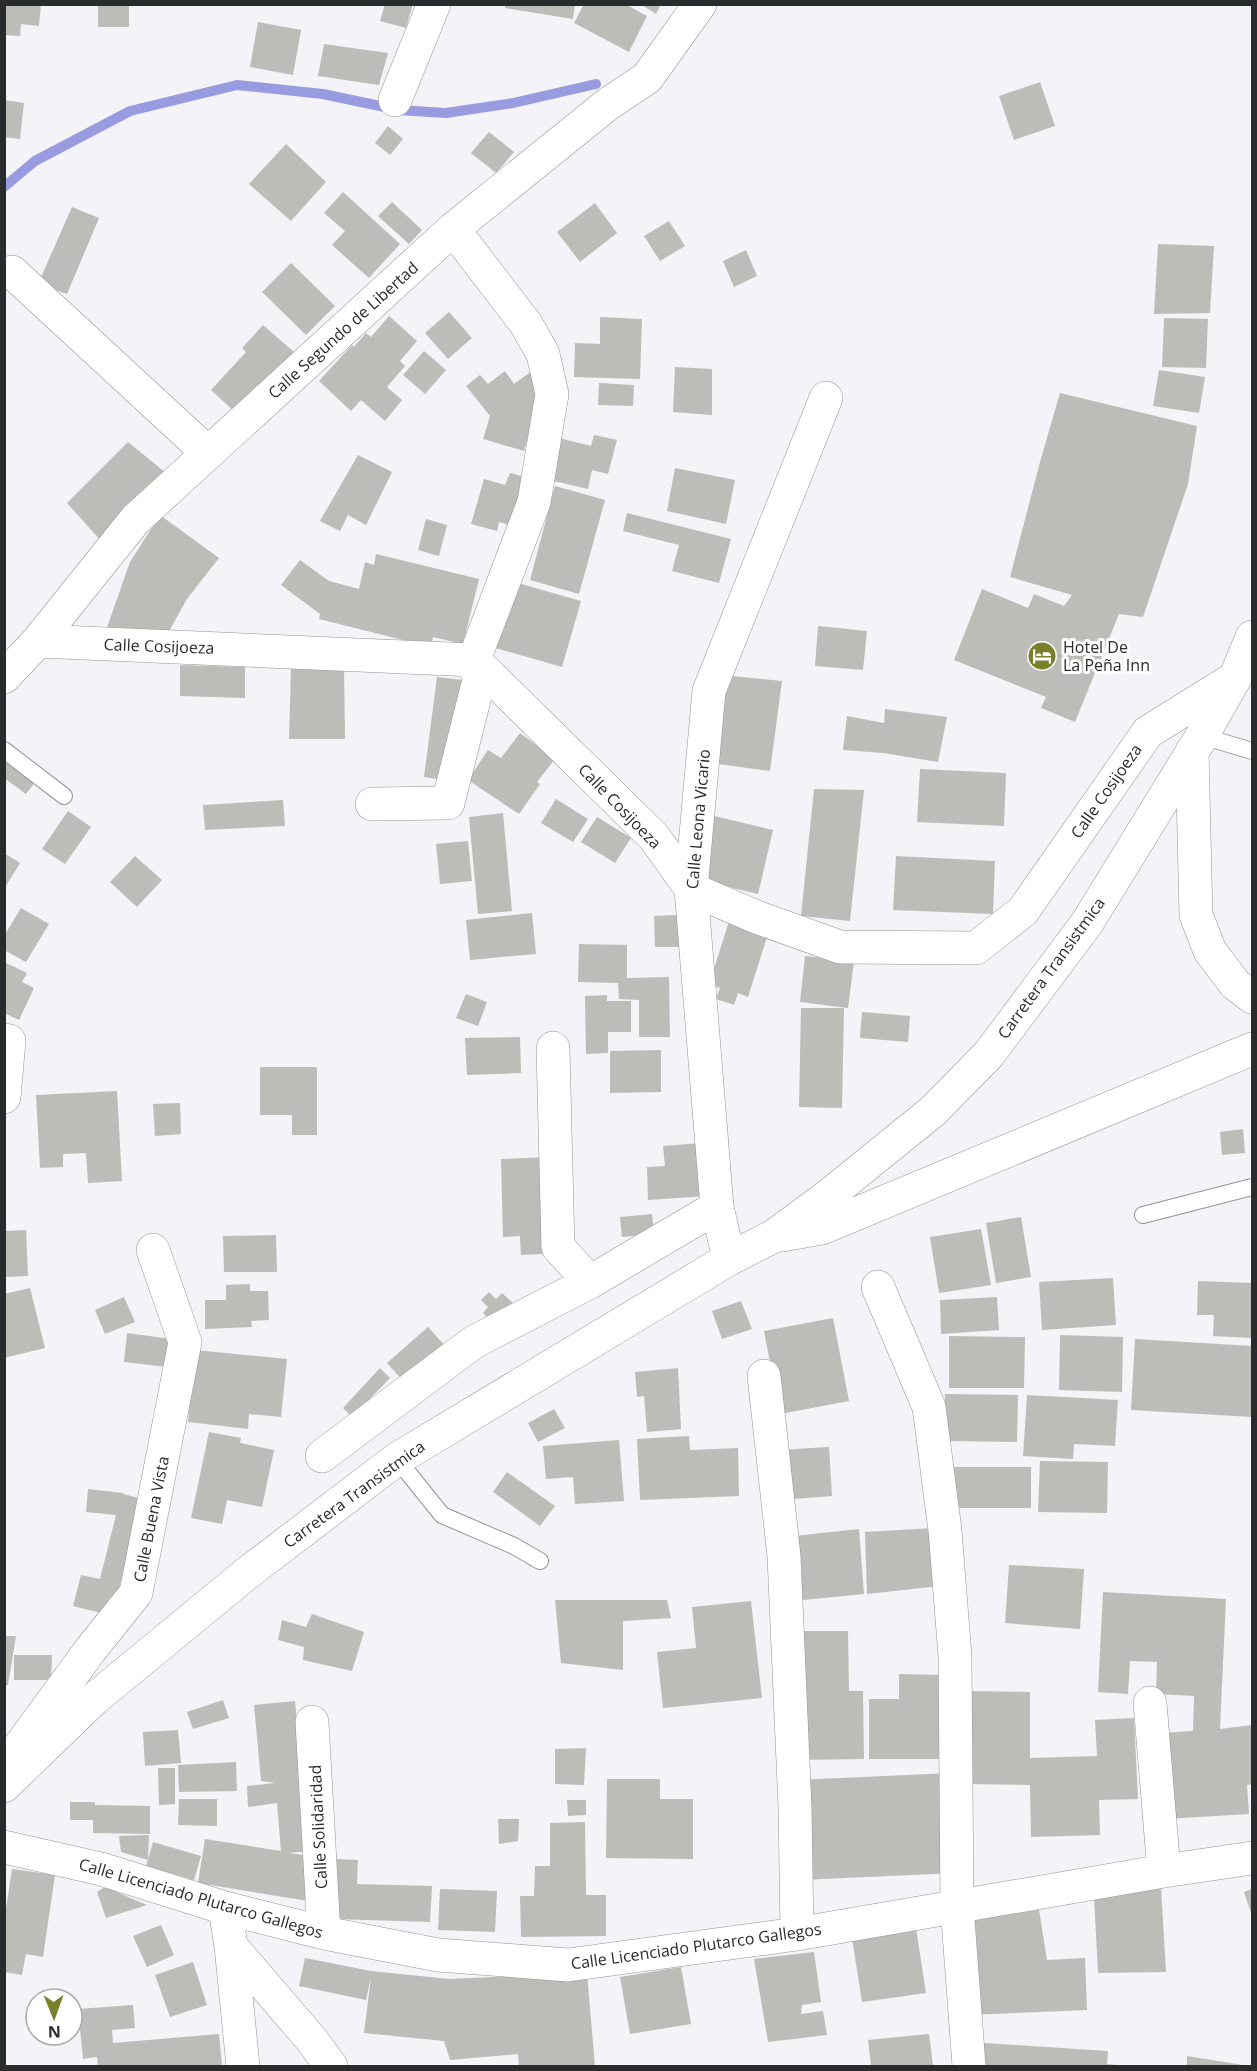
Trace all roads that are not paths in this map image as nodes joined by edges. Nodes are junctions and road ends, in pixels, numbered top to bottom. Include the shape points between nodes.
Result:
1 (434, 4) edge
2 (700, 4) edge
3 (395, 100) dead end
4 (453, 229) junction
5 (12, 272) dead end
6 (826, 398) dead end
7 (208, 453) junction
8 (1252, 637) edge
9 (38, 641) junction
10 (474, 660) junction
11 (4, 677) edge
12 (1235, 678) junction
13 (1197, 744) junction
14 (4, 750) edge
15 (1252, 750) edge
16 (64, 796) dead end
17 (372, 804) dead end
18 (692, 889) junction
19 (1252, 997) edge
20 (4, 1040) edge
21 (553, 1048) dead end
22 (1252, 1049) edge
23 (4, 1097) edge
24 (1252, 1187) edge
25 (717, 1207) junction
26 (1143, 1215) dead end
27 (774, 1236) junction
28 (153, 1250) dead end
29 (729, 1259) junction
30 (590, 1282) junction
31 (878, 1287) dead end
32 (764, 1376) dead end
33 (322, 1456) dead end
34 (397, 1459) junction
35 (540, 1561) dead end
36 (1150, 1703) dead end
37 (312, 1722) dead end
38 (13, 1764) edge
39 (4, 1847) edge
40 (1252, 1858) edge
41 (1164, 1871) junction
42 (957, 1906) junction
43 (225, 1908) junction
44 (324, 1933) junction
45 (797, 1934) junction
46 (231, 1946) junction
47 (243, 2067) edge
48 (331, 2067) edge
49 (969, 2067) edge

1 - 3 street
2 - 4 street, Calle Segundo de Libertad via 647,78 608,104
4 - 7 street, Calle Segundo de Libertad
4 - 10 street via 526,324 543,354 552,394 534,502
5 - 7 street
6 - 18 street, Calle Leona Vicario via 709,692
7 - 9 street, Calle Segundo de Libertad via 135,520
8 - 12 street, Carretera Transistmica
9 - 10 street, Calle Cosijoeza
9 - 11 street, Calle Segundo de Libertad
10 - 17 street via 479,680 448,803
10 - 18 street, Calle Cosijoeza via 654,837
12 - 13 street, Carretera Transistmica
12 - 18 street, Calle Cosijoeza via 1148,732 1023,910 976,948 840,948
13 - 15 lane
13 - 19 street via 1196,915 1210,951 1235,984
13 - 27 street, Carretera Transistmica via 1087,923 989,1054 933,1111
14 - 16 lane
18 - 25 street, Calle Leona Vicario
20 - 23 street via 9,1041
21 - 30 street via 558,1247
22 - 27 street, Carretera Transistmica via 822,1228
24 - 26 lane
25 - 29 street, Calle Leona Vicario
25 - 30 street
27 - 29 street, Carretera Transistmica
28 - 38 street, Calle Buena Vista via 186,1342 136,1593 91,1649
29 - 34 street, Carretera Transistmica
30 - 33 street via 474,1342
31 - 42 street via 929,1407 945,1530 955,1656
32 - 45 street via 784,1556
34 - 35 lane via 442,1515
34 - 38 street, Carretera Transistmica via 246,1574
36 - 41 street
37 - 44 street, Calle Solidaridad
39 - 43 street, Calle Licenciado Plutarco Gallegos via 101,1869
40 - 41 street, Calle Licenciado Plutarco Gallegos
41 - 42 street, Calle Licenciado Plutarco Gallegos
42 - 45 street, Calle Licenciado Plutarco Gallegos
42 - 49 street
43 - 44 street, Calle Licenciado Plutarco Gallegos
43 - 46 street
44 - 45 street, Calle Licenciado Plutarco Gallegos via 438,1955 568,1965
46 - 47 street
46 - 48 street

